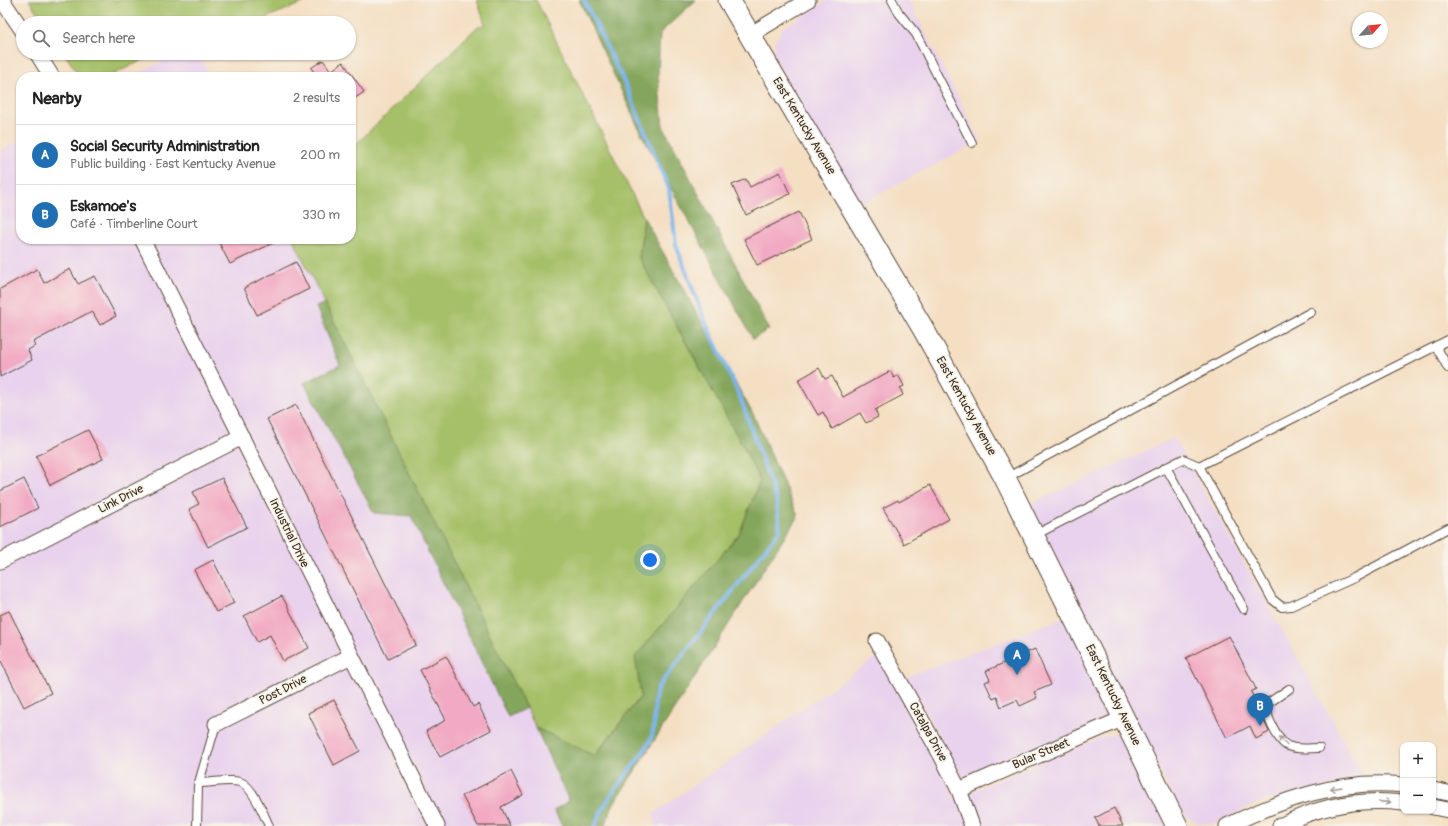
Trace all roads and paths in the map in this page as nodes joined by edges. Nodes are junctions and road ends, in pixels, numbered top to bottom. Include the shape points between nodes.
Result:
1 (2, 0) edge
2 (729, 0) edge
3 (808, 0) edge
4 (892, 0) edge
5 (16, 21) edge
6 (750, 35) junction
7 (41, 60) edge
8 (49, 72) edge
9 (972, 143) dead end
10 (145, 244) edge
11 (1311, 312) dead end
12 (1448, 340) edge
13 (1436, 346) junction
14 (1448, 368) edge
15 (242, 437) junction
16 (1200, 466) junction
17 (1166, 467) junction
18 (1005, 478) junction
19 (1448, 528) edge
20 (1034, 536) junction
21 (0, 560) edge
22 (1244, 608) dead end
23 (877, 641) dead end
24 (351, 656) junction
25 (1289, 689) dead end
26 (1124, 718) junction
27 (216, 724) joint
28 (1319, 748) dead end
29 (199, 783) junction
30 (1366, 785) junction
31 (1400, 785) edge
32 (959, 790) junction
33 (1436, 791) edge
34 (1448, 793) edge
35 (1366, 802) junction
36 (1400, 803) edge
37 (1436, 808) edge
38 (1448, 810) edge
39 (197, 826) edge
40 (269, 826) edge
41 (437, 826) edge
42 (972, 826) edge
43 (1177, 826) edge
44 (1227, 826) edge
45 (1280, 826) edge

1 - 5 street
2 - 6 street, East Kentucky Avenue
3 - 6 street
4 - 9 lane via 916,34
6 - 18 street, East Kentucky Avenue via 925,332
7 - 8 street
10 - 15 street, Industrial Drive
11 - 18 lane
12 - 13 lane
13 - 14 lane
13 - 16 lane
15 - 21 street, Link Drive
15 - 24 street, Industrial Drive
16 - 17 lane via 1183,459
16 - 19 lane via 1272,598 1282,607 1291,606 1354,578
17 - 20 lane
17 - 22 lane
18 - 20 street, East Kentucky Avenue
20 - 26 street, East Kentucky Avenue
23 - 32 street, Catalpa Drive
24 - 27 street, Post Drive
24 - 41 street, Industrial Drive
28 -> 25 lane via 1292,748 1285,745 1268,718 1265,708 1267,704
26 - 32 street, Bular Street
26 - 43 street, East Kentucky Avenue
27 - 29 lane
29 - 39 lane
29 - 40 lane via 237,781 244,784 254,796
30 - 31 street
30 - 35 street
30 -> 44 street via 1328,790 1293,799
32 - 42 street, Catalpa Drive
33 - 34 street
35 -> 36 street
35 - 45 street via 1331,806 1310,812
37 - 38 street

